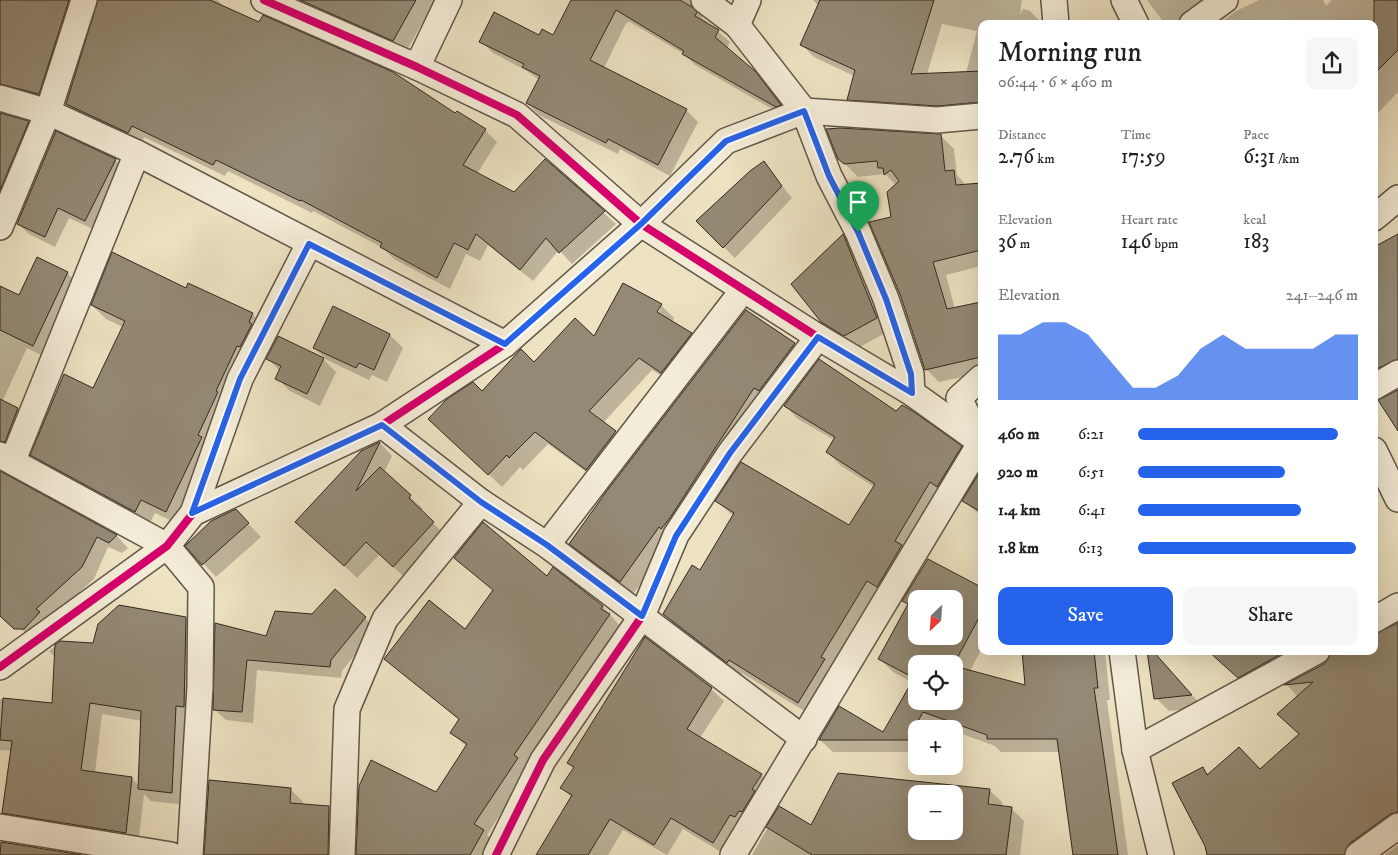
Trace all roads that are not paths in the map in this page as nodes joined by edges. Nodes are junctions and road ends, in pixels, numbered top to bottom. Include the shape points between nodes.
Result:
1 (84, 0) edge
2 (264, 0) edge
3 (449, 0) edge
4 (704, 0) edge
5 (748, 0) edge
6 (1054, 0) edge
7 (1124, 0) edge
8 (1225, 0) edge
9 (1056, 20) edge
10 (1134, 20) edge
11 (1198, 20) edge
12 (737, 25) junction
13 (417, 67) junction
14 (0, 98) edge
15 (804, 111) junction
16 (48, 112) junction
17 (978, 116) edge
18 (137, 153) junction
19 (1398, 198) edge
20 (1378, 215) edge
21 (641, 224) junction
22 (0, 227) edge
23 (309, 244) junction
24 (743, 290) junction
25 (818, 337) junction
26 (505, 344) junction
27 (1398, 373) edge
28 (978, 381) edge
29 (1378, 386) edge
30 (912, 393) junction
31 (382, 425) junction
32 (978, 436) edge
33 (978, 440) edge
34 (978, 447) edge
35 (6, 458) edge
36 (1378, 458) edge
37 (1398, 499) edge
38 (481, 502) junction
39 (192, 513) junction
40 (547, 545) junction
41 (167, 546) junction
42 (1398, 606) edge
43 (642, 616) junction
44 (1378, 618) edge
45 (1123, 655) edge
46 (1310, 655) edge
47 (0, 667) edge
48 (804, 739) junction
49 (1135, 750) junction
50 (1398, 826) edge
51 (0, 827) edge
52 (171, 855) edge
53 (190, 855) edge
54 (342, 855) edge
55 (496, 855) edge
56 (732, 855) edge
57 (1161, 855) edge
58 (1358, 855) edge

1 - 16 street
2 - 13 street
3 - 13 street
4 - 12 street
5 - 12 street
6 - 9 street
7 - 10 street
8 - 11 street
12 - 15 street
13 - 21 street via 517,115
14 - 16 street
15 - 17 street via 937,120
15 - 21 street via 726,141
15 - 30 street via 829,176 858,232 886,299 911,374
16 - 18 street
16 - 22 street
18 - 23 street
18 - 35 street
19 - 20 street
21 - 24 street
21 - 26 street
23 - 26 street
23 - 39 street via 240,379
24 - 25 street
24 - 40 street
25 - 30 street
25 - 43 street via 730,453 676,536
26 - 31 street
27 - 29 street
28 - 32 street via 959,398
30 - 33 street
31 - 38 street
31 - 39 street
34 - 48 street
35 - 41 street
36 - 37 street
38 - 40 street
38 - 54 street via 385,619 347,708
39 - 41 street
40 - 43 street
41 - 47 street
41 - 53 street via 201,587 200,687
42 - 44 street
43 - 48 street
43 - 55 street via 543,760
45 - 49 street
46 - 49 street
48 - 56 street
49 - 57 street
50 - 58 street
51 - 52 street

